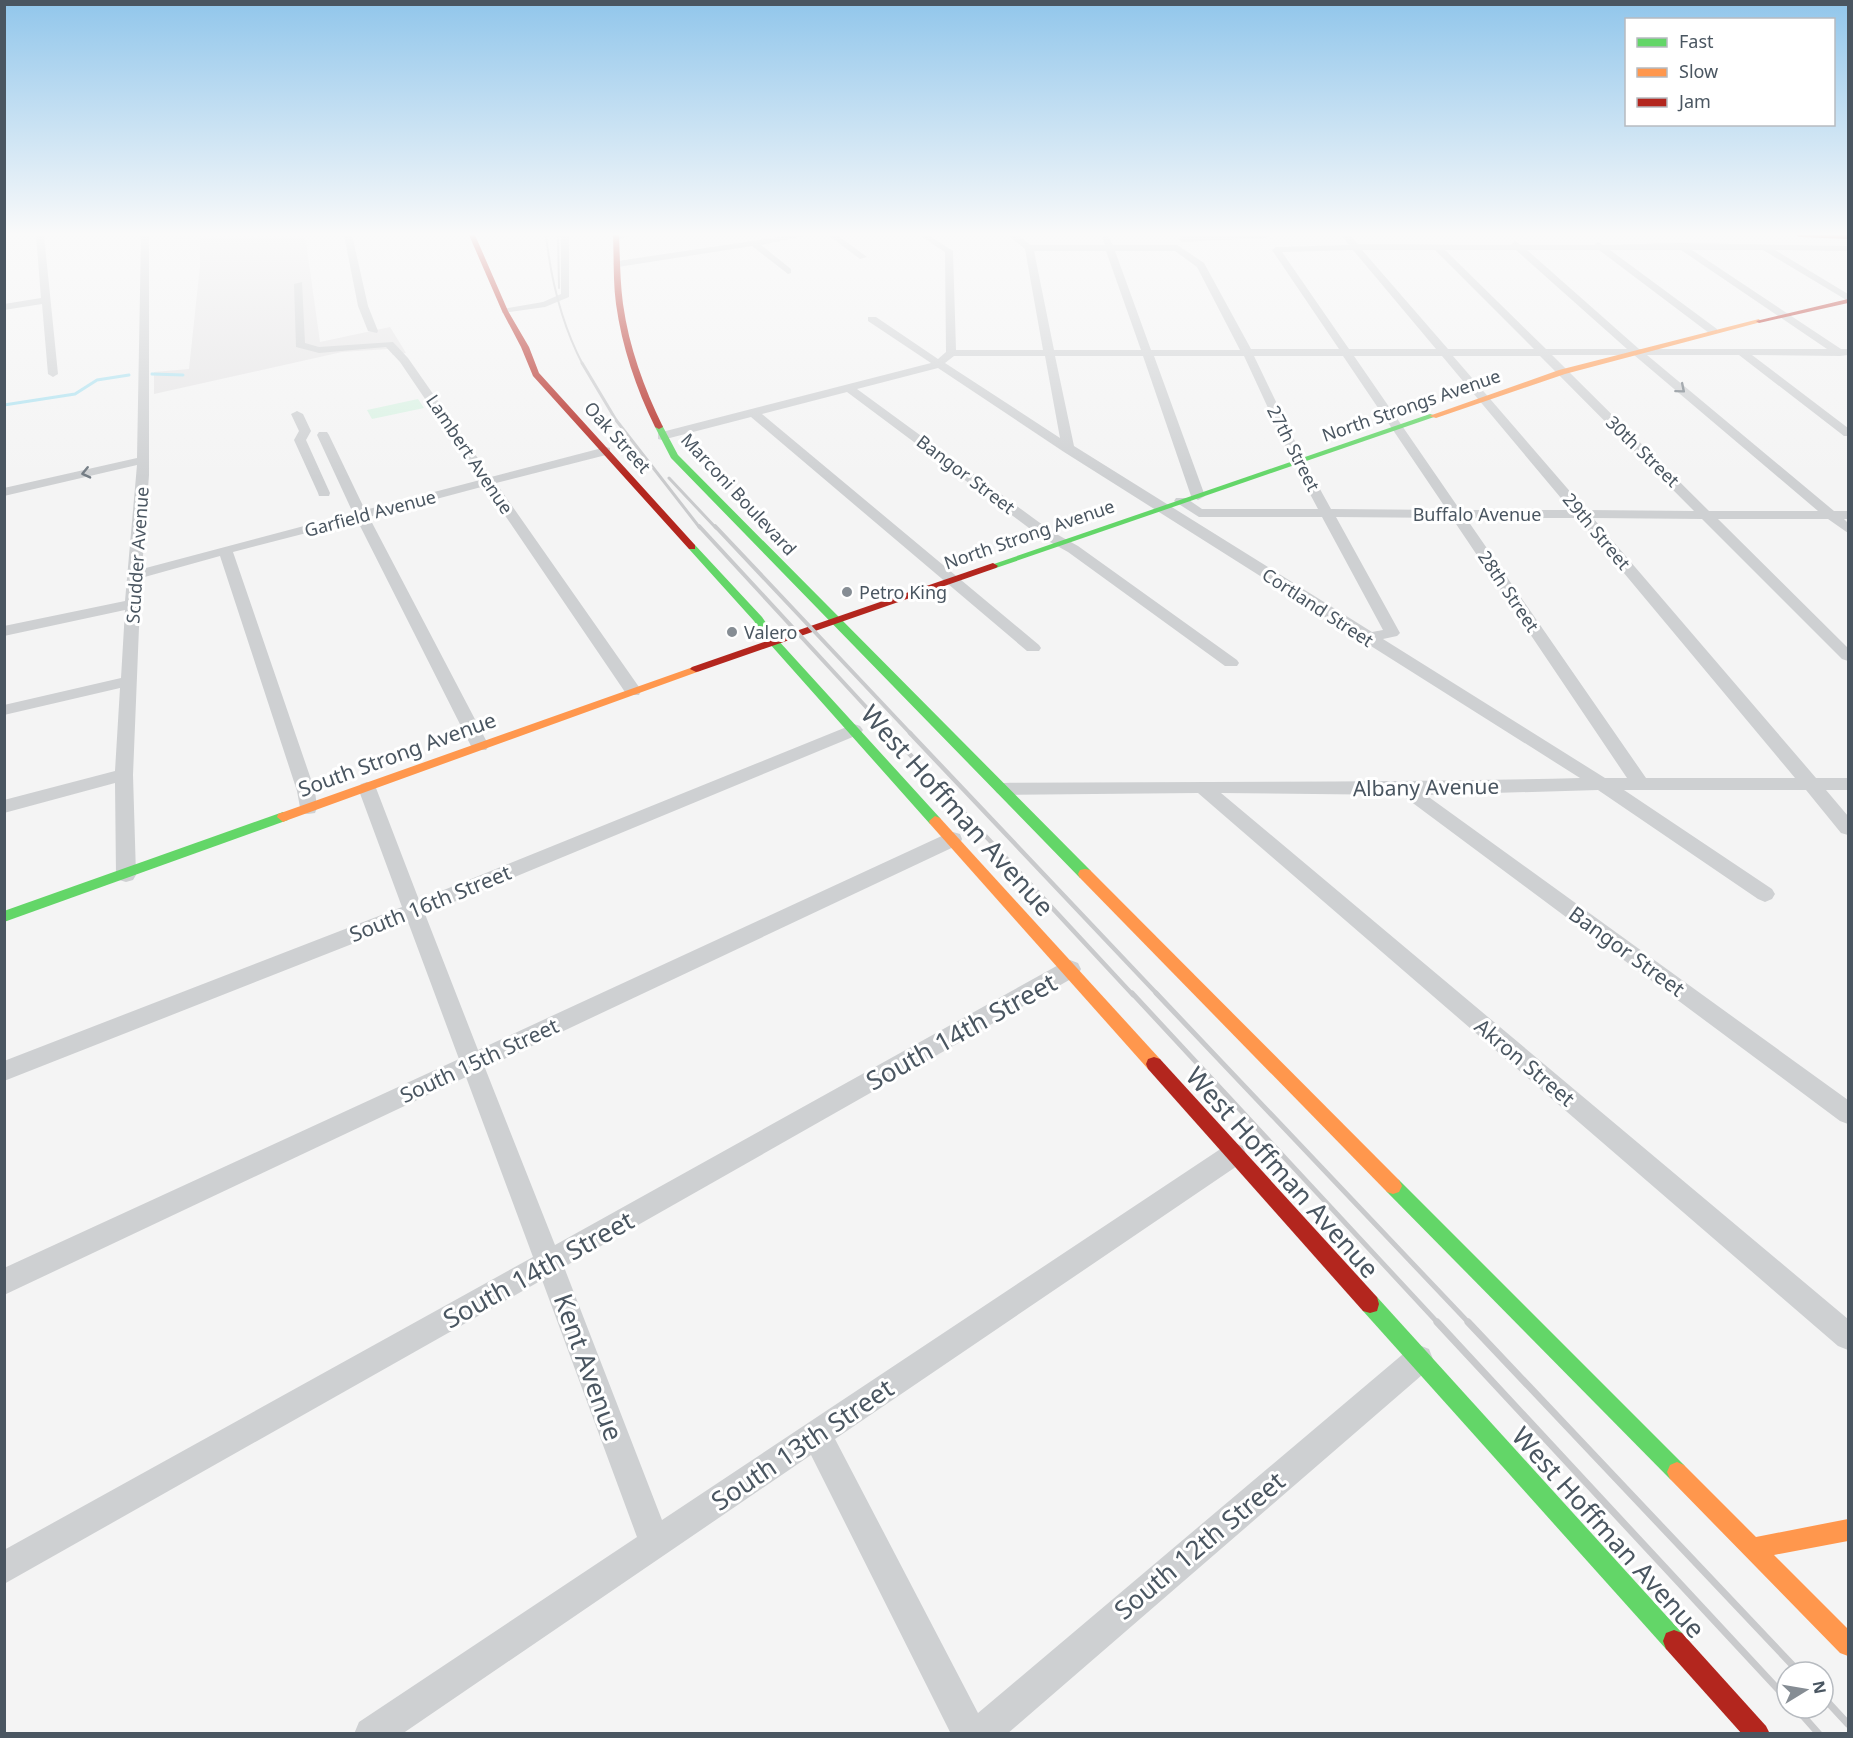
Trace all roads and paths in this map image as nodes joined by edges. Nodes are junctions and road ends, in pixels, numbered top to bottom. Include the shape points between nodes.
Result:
1 (48, 316) edge
2 (144, 316) edge
3 (300, 316) edge
4 (367, 316) edge
5 (508, 316) edge
6 (622, 316) edge
7 (950, 316) edge
8 (1042, 316) edge
9 (1134, 316) edge
10 (1228, 316) edge
11 (1321, 316) edge
12 (1414, 316) edge
13 (1506, 316) edge
14 (1596, 316) edge
15 (1692, 316) edge
16 (1779, 316) edge
17 (1786, 316) edge
18 (872, 319) dead end
19 (373, 331) dead end
20 (1713, 332) junction
21 (1049, 352) junction
22 (1147, 352) junction
23 (1247, 352) junction
24 (1346, 352) junction
25 (1444, 352) junction
26 (1542, 352) junction
27 (1636, 352) junction
28 (1741, 352) junction
29 (951, 353) junction
30 (1845, 354) edge
31 (937, 365) junction
32 (1562, 372) junction
33 (53, 374) dead end
34 (849, 388) junction
35 (1485, 399) junction
36 (754, 413) junction
37 (297, 414) dead end
38 (1396, 428) junction
39 (1848, 433) edge
40 (323, 435) dead end
41 (662, 436) junction
42 (1068, 449) junction
43 (606, 451) junction
44 (1299, 462) junction
45 (143, 466) junction
46 (488, 482) junction
47 (4, 492) edge
48 (324, 493) dead end
49 (1198, 496) junction
50 (1181, 501) junction
51 (4, 504) edge
52 (1162, 507) junction
53 (1328, 513) junction
54 (1707, 514) junction
55 (362, 515) junction
56 (1457, 515) junction
57 (1583, 515) junction
58 (1832, 515) junction
59 (1848, 515) edge
60 (1848, 529) edge
61 (1060, 542) junction
62 (225, 550) junction
63 (134, 576) junction
64 (953, 579) junction
65 (133, 604) junction
66 (835, 621) junction
67 (804, 631) joint
68 (4, 632) edge
69 (1374, 638) junction
70 (773, 641) junction
71 (1033, 648) dead end
72 (1848, 656) edge
73 (1231, 663) dead end
74 (129, 681) junction
75 (633, 691) junction
76 (4, 710) edge
77 (854, 730) junction
78 (480, 746) junction
79 (124, 775) junction
80 (1602, 784) junction
81 (1641, 784) junction
82 (1811, 784) junction
83 (1848, 784) edge
84 (1202, 787) junction
85 (367, 788) junction
86 (1003, 789) junction
87 (1406, 789) junction
88 (4, 807) edge
89 (308, 808) junction
90 (1848, 828) edge
91 (953, 839) junction
92 (126, 875) junction
93 (1765, 894) dead end
94 (413, 911) junction
95 (4, 917) edge
96 (1070, 969) junction
97 (471, 1064) junction
98 (4, 1071) edge
99 (1848, 1113) edge
100 (1234, 1154) junction
101 (550, 1262) junction
102 (4, 1282) edge
103 (1848, 1336) edge
104 (1419, 1359) junction
105 (816, 1434) junction
106 (1848, 1530) edge
107 (655, 1543) junction
108 (1753, 1548) junction
109 (4, 1568) edge
110 (1848, 1646) edge
111 (371, 1734) edge
112 (970, 1734) edge
113 (980, 1734) edge
114 (1758, 1734) edge

1 - 33 street
2 - 45 street, Scudder Avenue
3 - 46 street, Lambert Avenue via 300,345 319,350 389,344 409,365
4 - 19 street
5 - 43 street, Oak Street via 536,374
6 - 41 street, Marconi Boulevard
7 - 29 street
8 - 21 street
9 - 22 street
10 - 23 street, 27th Street
11 - 24 street, 28th Street
12 - 25 street, 29th Street
13 - 26 street, 30th Street
14 - 27 street
15 - 20 street
16 - 20 street, North Strongs Avenue
17 - 30 street
18 - 31 street, Cortland Street
20 - 27 street, North Strongs Avenue
21 - 22 street
21 - 29 street
21 - 42 street
22 - 23 street
22 - 49 street
23 - 24 street
23 - 44 street, 27th Street
24 - 25 street
24 - 38 street, 28th Street
25 - 26 street
25 - 35 street, 29th Street
26 - 27 street
26 - 32 street, 30th Street
27 - 28 street
27 - 32 street, North Strongs Avenue
27 -> 58 street
28 - 30 street
28 - 39 street
29 - 31 street
31 - 34 street
31 - 42 street, Cortland Street
32 - 35 street, North Strongs Avenue
32 - 54 street, 30th Street
34 - 36 street
34 - 61 street, Bangor Street
35 - 38 street, North Strongs Avenue
35 - 57 street, 29th Street
36 - 41 street
36 - 64 street
37 - 48 street via 305,431 300,440
38 - 44 street, North Strongs Avenue
38 - 56 street, 28th Street
40 - 55 street
41 - 66 street, Marconi Boulevard via 678,460
42 - 52 street, Cortland Street
43 - 46 street, Garfield Avenue
43 - 70 street, Oak Street via 759,619
44 - 49 street, North Strongs Avenue
44 - 53 street, 27th Street
45 -> 47 street
45 - 51 street
45 - 63 street, Scudder Avenue
46 - 55 street, Garfield Avenue
46 - 75 street, Lambert Avenue
49 - 50 street, North Strong Avenue
50 - 52 street, North Strong Avenue
50 - 53 street, Buffalo Avenue via 1200,513
52 - 61 street, North Strong Avenue
52 - 69 street, Cortland Street
53 - 56 street, Buffalo Avenue
53 - 69 street, 27th Street via 1392,633
54 - 57 street, Buffalo Avenue
54 - 58 street, Buffalo Avenue
54 - 72 street, 30th Street
55 - 62 street, Garfield Avenue
55 - 78 street
56 - 57 street, Buffalo Avenue
56 - 81 street, 28th Street
57 - 82 street, 29th Street
58 - 59 street, Buffalo Avenue
58 - 60 street
61 - 64 street, North Strong Avenue
61 - 73 street, Bangor Street
62 - 63 street, Garfield Avenue
62 - 89 street via 306,791
63 - 65 street, Scudder Avenue
64 - 66 street, North Strong Avenue
64 - 71 street
65 - 68 street
65 - 74 street, Scudder Avenue
66 - 67 street, North Strong Avenue
66 - 86 street, West Hoffman Avenue
67 - 70 street, South Strong Avenue
69 - 80 street, Cortland Street
70 - 75 street, South Strong Avenue
70 - 77 street, West Hoffman Avenue
74 - 76 street
74 - 79 street, Scudder Avenue
75 - 78 street, South Strong Avenue
77 - 91 street, West Hoffman Avenue
77 - 94 street, South 16th Street
78 - 85 street, South Strong Avenue
79 - 88 street
79 - 92 street, Scudder Avenue
80 - 81 street, Albany Avenue
80 - 87 street, Albany Avenue
80 - 93 street, Cortland Street
81 - 82 street, Albany Avenue
82 - 83 street, Albany Avenue
82 - 90 street, 29th Street
84 - 86 street, Albany Avenue
84 - 87 street, Albany Avenue
84 - 103 street, Akron Street
85 - 89 street, South Strong Avenue
85 - 94 street, Kent Avenue
86 - 108 street, West Hoffman Avenue
87 - 99 street, Bangor Street
89 - 92 street, South Strong Avenue
91 - 96 street, West Hoffman Avenue
91 - 97 street, South 15th Street
92 - 95 street, South Strong Avenue
94 - 97 street, Kent Avenue
94 - 98 street, South 16th Street
96 - 100 street, West Hoffman Avenue
96 - 101 street, South 14th Street
97 - 101 street, Kent Avenue
97 - 102 street, South 15th Street
100 - 104 street, West Hoffman Avenue
100 - 105 street, South 13th Street
101 - 107 street, Kent Avenue
101 - 109 street, South 14th Street
104 - 113 street, South 12th Street
104 - 114 street, West Hoffman Avenue
105 - 107 street, South 13th Street
105 - 112 street
106 - 108 street
107 - 111 street, South 13th Street
108 - 110 street, West Hoffman Avenue

